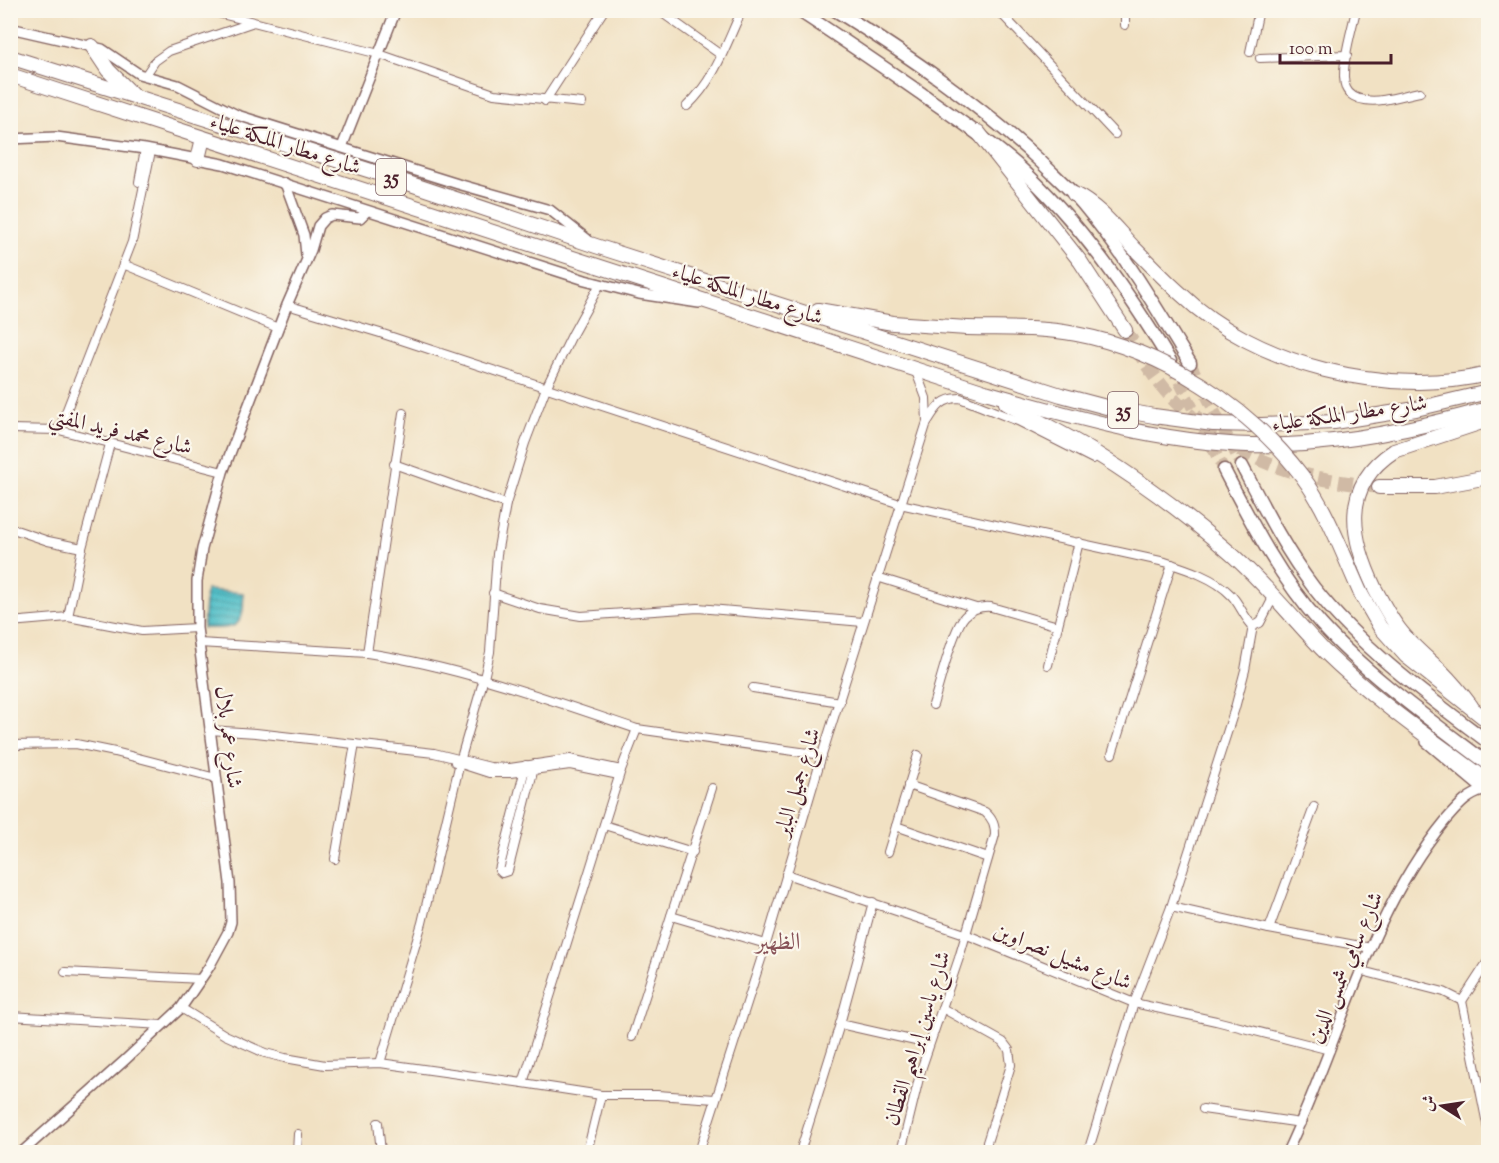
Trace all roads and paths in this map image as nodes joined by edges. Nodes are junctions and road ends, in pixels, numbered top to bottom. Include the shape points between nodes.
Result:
1 (206, 10) edge
2 (396, 10) edge
3 (604, 10) edge
4 (658, 10) edge
5 (741, 10) edge
6 (798, 10) edge
7 (998, 10) edge
8 (1125, 10) edge
9 (1259, 10) edge
10 (1356, 10) edge
11 (837, 11) edge
12 (252, 23) junction
13 (1125, 25) dead end
14 (10, 28) edge
15 (92, 46) junction
16 (1250, 52) dead end
17 (379, 54) junction
18 (1347, 55) junction
19 (721, 56) junction
20 (10, 57) edge
21 (1260, 58) dead end
22 (10, 75) edge
23 (145, 76) junction
24 (1420, 92) dead end
25 (134, 95) junction
26 (545, 101) junction
27 (582, 103) dead end
28 (687, 106) dead end
29 (10, 122) edge
30 (235, 122) junction
31 (978, 132) junction
32 (1115, 134) dead end
33 (10, 138) edge
34 (204, 138) junction
35 (342, 147) junction
36 (148, 150) junction
37 (198, 159) junction
38 (390, 170) junction
39 (285, 183) junction
40 (1074, 195) junction
41 (367, 211) junction
42 (596, 246) junction
43 (305, 261) junction
44 (123, 264) junction
45 (600, 284) junction
46 (771, 302) junction
47 (287, 305) junction
48 (714, 305) junction
49 (278, 328) junction
50 (1125, 330) tunnel mouth
51 (1170, 361) tunnel mouth
52 (1190, 363) tunnel mouth
53 (915, 369) junction
54 (1488, 374) edge
55 (546, 388) junction
56 (985, 392) junction
57 (1488, 392) edge
58 (1488, 409) edge
59 (403, 413) dead end
60 (1488, 420) edge
61 (927, 422) junction
62 (10, 429) edge
63 (60, 430) junction
64 (110, 444) junction
65 (394, 464) junction
66 (1242, 466) tunnel mouth
67 (1119, 468) junction
68 (1224, 470) tunnel mouth
69 (223, 472) junction
70 (1488, 477) edge
71 (1379, 487) tunnel mouth
72 (506, 504) junction
73 (900, 504) junction
74 (10, 528) edge
75 (1078, 542) junction
76 (82, 548) junction
77 (1172, 564) junction
78 (878, 577) junction
79 (493, 593) junction
80 (1274, 596) junction
81 (976, 608) junction
82 (68, 617) junction
83 (10, 622) edge
84 (863, 622) junction
85 (1253, 626) junction
86 (1058, 627) junction
87 (197, 628) junction
88 (198, 643) junction
89 (367, 653) junction
90 (1048, 664) dead end
91 (484, 678) junction
92 (753, 688) dead end
93 (840, 702) junction
94 (933, 705) dead end
95 (1471, 706) junction
96 (1488, 721) edge
97 (637, 729) junction
98 (1415, 729) junction
99 (209, 730) junction
100 (1488, 742) edge
101 (355, 744) junction
102 (10, 745) edge
103 (1112, 754) dead end
104 (822, 755) junction
105 (918, 755) dead end
106 (460, 761) junction
107 (1488, 764) edge
108 (530, 767) junction
109 (620, 772) junction
110 (1464, 775) junction
111 (216, 778) junction
112 (908, 785) junction
113 (712, 788) dead end
114 (1487, 789) edge
115 (1314, 807) dead end
116 (1456, 808) junction
117 (604, 825) junction
118 (896, 826) junction
119 (693, 852) junction
120 (888, 852) dead end
121 (503, 854) junction
122 (512, 856) junction
123 (988, 858) junction
124 (335, 859) dead end
125 (786, 874) junction
126 (873, 902) junction
127 (1171, 907) junction
128 (671, 916) junction
129 (1269, 929) junction
130 (965, 934) junction
131 (766, 944) junction
132 (1371, 948) junction
133 (1488, 961) edge
134 (1362, 970) junction
135 (65, 972) dead end
136 (201, 979) junction
137 (1462, 1001) junction
138 (1134, 1003) junction
139 (181, 1008) junction
140 (942, 1008) junction
141 (10, 1016) edge
142 (840, 1024) junction
143 (162, 1025) junction
144 (632, 1037) dead end
145 (929, 1044) junction
146 (1330, 1050) junction
147 (380, 1063) junction
148 (523, 1083) junction
149 (601, 1095) junction
150 (715, 1099) junction
151 (1203, 1110) dead end
152 (378, 1123) dead end
153 (1301, 1123) junction
154 (1488, 1130) edge
155 (298, 1134) dead end
156 (22, 1152) edge
157 (297, 1152) edge
158 (381, 1152) edge
159 (587, 1152) edge
160 (699, 1152) edge
161 (800, 1152) edge
162 (901, 1152) edge
163 (984, 1152) edge
164 (1088, 1152) edge
165 (1287, 1152) edge

1 - 12 street
2 - 17 street
3 - 26 street
4 - 19 street
5 - 19 street
6 - 31 main road
7 - 32 street
8 - 13 street
9 - 16 street
10 - 18 street
11 - 40 main road via 926,69 1008,131
12 - 17 street
12 - 23 street via 169,51 155,61
14 - 15 street
15 - 23 street
15 - 25 highway via 108,70
17 - 26 street via 487,92
17 - 35 street
18 - 21 street
18 - 24 street via 1345,84 1354,97 1372,100
19 - 28 street via 708,83
20 - 25 highway, شارع مطار الملكة علياء / 35
22 - 34 highway, شارع مطار الملكة علياء / 35
23 - 30 street via 178,85
25 - 30 highway, شارع مطار الملكة علياء / 35
26 - 27 street
29 - 33 street
30 - 35 street
30 - 38 highway, شارع مطار الملكة علياء / 35
31 - 50 highway via 1080,261
31 - 51 main road via 1077,228 1138,308
33 - 36 street via 56,137
34 - 37 highway
34 - 48 highway, شارع مطار الملكة علياء / 35
35 - 38 street
36 - 37 street
36 - 44 street
37 - 39 street
38 - 42 highway, شارع مطار الملكة علياء / 35
38 - 42 street via 553,211
39 - 41 street
39 - 43 street, شارع عمر بلال via 304,235
40 - 52 main road via 1145,289
40 - 54 highway via 1096,207 1196,308 1281,357 1337,373 1394,381 1439,381
41 - 43 street, شارع عمر بلال via 360,218 332,215 322,220
41 - 45 street
42 - 46 highway, شارع مطار الملكة علياء / 35
43 - 47 street, شارع عمر بلال
44 - 49 street
44 - 63 street
45 - 48 street via 664,299
45 - 55 street
46 - 57 highway, شارع مطار الملكة علياء / 35 via 1070,397 1130,412 1213,424 1334,422
46 - 95 highway, bridge via 893,323 1050,330 1106,340 1136,351 1213,392 1261,431 1302,477 1380,627 1406,656
47 - 49 street, شارع عمر بلال
47 - 55 street
48 - 53 highway, شارع مطار الملكة علياء / 35
49 - 69 street, شارع عمر بلال
53 - 56 highway, شارع مطار الملكة علياء / 35
53 - 61 street, شارع جميل الباير via 926,398
55 - 72 street
55 - 73 street
56 - 58 highway, شارع مطار الملكة علياء / 35 via 1139,432 1284,445 1419,426
56 - 67 highway
59 - 65 street
60 - 95 highway via 1394,451 1369,474 1355,505 1361,554 1387,612
61 - 67 street, شارع جميل الباير via 942,402 960,398
61 - 73 street, شارع جميل الباير
62 - 63 street, شارع محمد فريد المفتي
63 - 64 street, شارع محمد فريد المفتي
64 - 69 street, شارع محمد فريد المفتي
64 - 76 street
65 - 72 street
65 - 89 street
66 - 100 main road via 1283,542 1330,608 1391,666
67 - 80 highway via 1211,537
68 - 107 main road via 1268,553 1320,623 1374,673
69 - 87 street, شارع عمر بلال via 198,569
70 - 71 highway via 1435,487
72 - 79 street
73 - 75 street
73 - 78 street, شارع جميل الباير
74 - 76 street
75 - 77 street
75 - 86 street
76 - 82 street
77 - 85 street via 1227,591
77 - 103 street
78 - 81 street
78 - 84 street, شارع جميل الباير
79 - 84 street via 540,609 581,616 698,609
79 - 91 street via 490,652
80 - 85 street via 1260,623
80 - 98 highway via 1325,651
81 - 86 street via 992,607
81 - 94 street via 960,624
82 - 83 street
82 - 87 street via 142,631
84 - 93 street, شارع جميل الباير
85 - 127 street via 1235,708
86 - 90 street
87 - 88 street, شارع عمر بلال
88 - 89 street
88 - 99 street, شارع عمر بلال
89 - 91 street
91 - 97 street
91 - 106 street
92 - 93 street
93 - 104 street, شارع جميل الباير
95 - 96 highway
97 - 104 street
97 - 109 street
98 - 110 street
98 - 114 highway
99 - 101 street
99 - 111 street, شارع عمر بلال
101 - 106 street via 434,753
101 - 124 street
102 - 111 street via 76,744
104 - 125 street, شارع جميل الباير
105 - 112 street
106 - 108 street via 490,767
106 - 147 street via 422,923
108 - 109 street via 570,765
108 - 121 street
108 - 122 street
109 - 117 street
110 - 114 street
110 - 116 street, شارع سامي شمس الدين via 1466,789
111 - 136 street, شارع عمر بلال via 230,883 231,922 223,944
112 - 118 street
112 - 123 street, شارع ياسين إبراهيم القطان via 990,817 995,835
113 - 119 street
114 - 116 street, شارع سامي شمس الدين via 1472,794
115 - 129 street
116 - 132 street, شارع سامي شمس الدين via 1404,878
117 - 119 street
117 - 148 street
118 - 120 street
118 - 123 street
119 - 128 street
121 - 122 street
121 - 122 street via 499,870 502,873 508,871
123 - 130 street, شارع ياسين إبراهيم القطان
125 - 126 street, شارع مشيل نصراوين
125 - 131 street, شارع جميل الباير
126 - 130 street, شارع مشيل نصراوين
126 - 142 street
127 - 129 street
127 - 138 street
128 - 131 street
128 - 144 street
129 - 132 street
130 - 138 street, شارع مشيل نصراوين
130 - 140 street, شارع ياسين إبراهيم القطان
131 - 150 street, شارع جميل الباير
132 - 134 street, شارع سامي شمس الدين
133 - 137 street
134 - 137 street via 1444,992
134 - 146 street, شارع سامي شمس الدين
135 - 136 street
136 - 139 street, شارع عمر بلال
137 - 154 street
138 - 146 street, شارع مشيل نصراوين
138 - 164 street
139 - 143 street, شارع عمر بلال
139 - 147 street via 225,1035 265,1053 325,1065
140 - 145 street, شارع ياسين إبراهيم القطان
140 - 163 street via 1003,1042 1009,1050 1011,1065
141 - 143 street
142 - 145 street
142 - 161 street
143 - 156 street, شارع عمر بلال
145 - 162 street, شارع ياسين إبراهيم القطان
146 - 153 street, شارع سامي شمس الدين
147 - 148 street
148 - 149 street
149 - 150 street
149 - 159 street
150 - 160 street, شارع جميل الباير
151 - 153 street
152 - 158 street
153 - 165 street, شارع سامي شمس الدين
155 - 157 street

